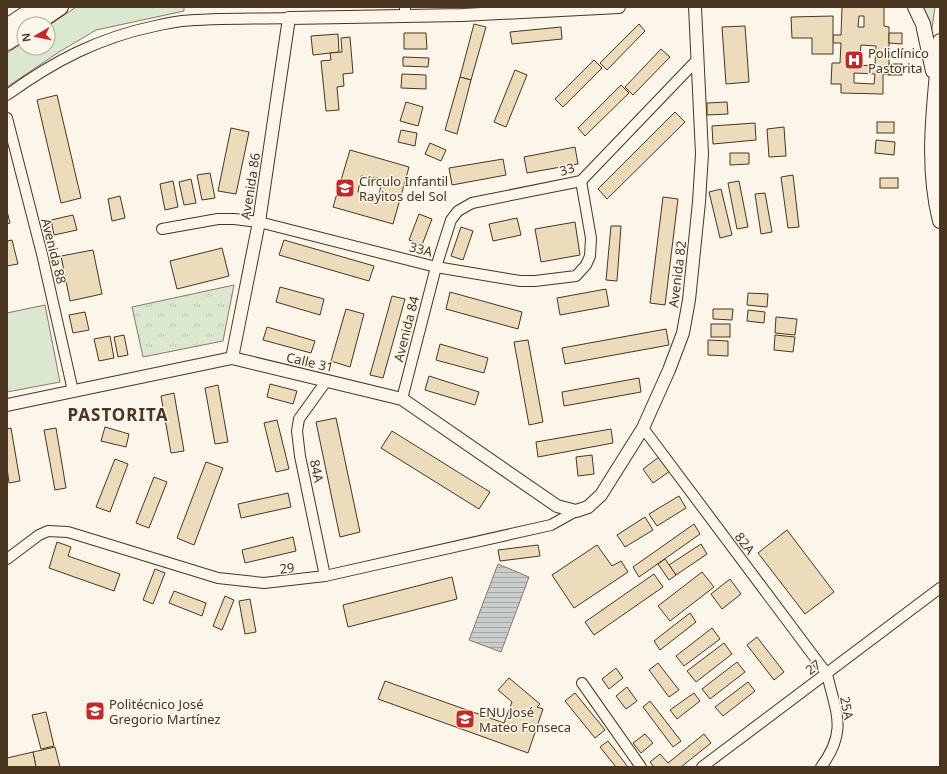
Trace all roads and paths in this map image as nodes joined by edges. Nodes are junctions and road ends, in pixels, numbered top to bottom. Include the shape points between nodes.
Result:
1 (37, 7) edge
2 (60, 7) edge
3 (619, 7) edge
4 (695, 7) edge
5 (915, 7) edge
6 (405, 11) edge
7 (47, 16) edge
8 (289, 18) junction
9 (7, 27) edge
10 (16, 36) edge
11 (940, 41) edge
12 (7, 42) edge
13 (698, 59) junction
14 (936, 85) junction
15 (7, 94) edge
16 (7, 118) edge
17 (581, 181) junction
18 (940, 221) edge
19 (258, 222) junction
20 (162, 229) dead end
21 (436, 267) junction
22 (232, 358) junction
23 (327, 380) junction
24 (73, 391) junction
25 (402, 399) junction
26 (7, 405) edge
27 (643, 428) junction
28 (576, 511) junction
29 (7, 559) edge
30 (325, 576) junction
31 (940, 588) edge
32 (827, 674) junction
33 (582, 683) dead end
34 (642, 767) edge
35 (702, 767) edge
36 (821, 767) edge

1 - 9 highway
2 - 7 highway
3 - 6 street via 462,15
4 - 13 street, Avenida 82
5 - 14 main road via 923,24
6 - 8 street
8 - 15 street via 181,21 144,29 104,41 68,56
8 - 19 street, Avenida 86
10 - 12 highway
11 - 14 main road
13 - 17 street, 33
13 - 27 street, Avenida 82 via 702,154 689,300 683,333
14 - 18 main road via 932,170
16 - 24 street, Avenida 88 via 42,254
17 - 21 street, 33 via 472,203 458,211 451,220
17 - 21 street, 33A via 591,238 590,256 586,266 576,276 520,281
19 - 20 street, 33A via 234,218 218,219
19 - 21 street, 33A
19 - 22 street, Avenida 86
21 - 25 street, Avenida 84
22 - 23 street, Calle 31
22 - 24 street, Calle 31
23 - 25 street, Calle 31
23 - 30 street, 84A via 299,419 297,431
24 - 26 street, Calle 31
25 - 28 street, Calle 31 via 557,506
27 - 28 street, Avenida 82 via 601,495 588,507
27 - 32 street, 82A
28 - 30 street, 29 via 551,526
29 - 30 street, 29 via 39,535 48,531 58,531 218,578 264,583
31 - 32 street, 27
32 - 35 street, 27
32 - 36 street, 25A via 838,721 838,735 833,749
33 - 34 street

